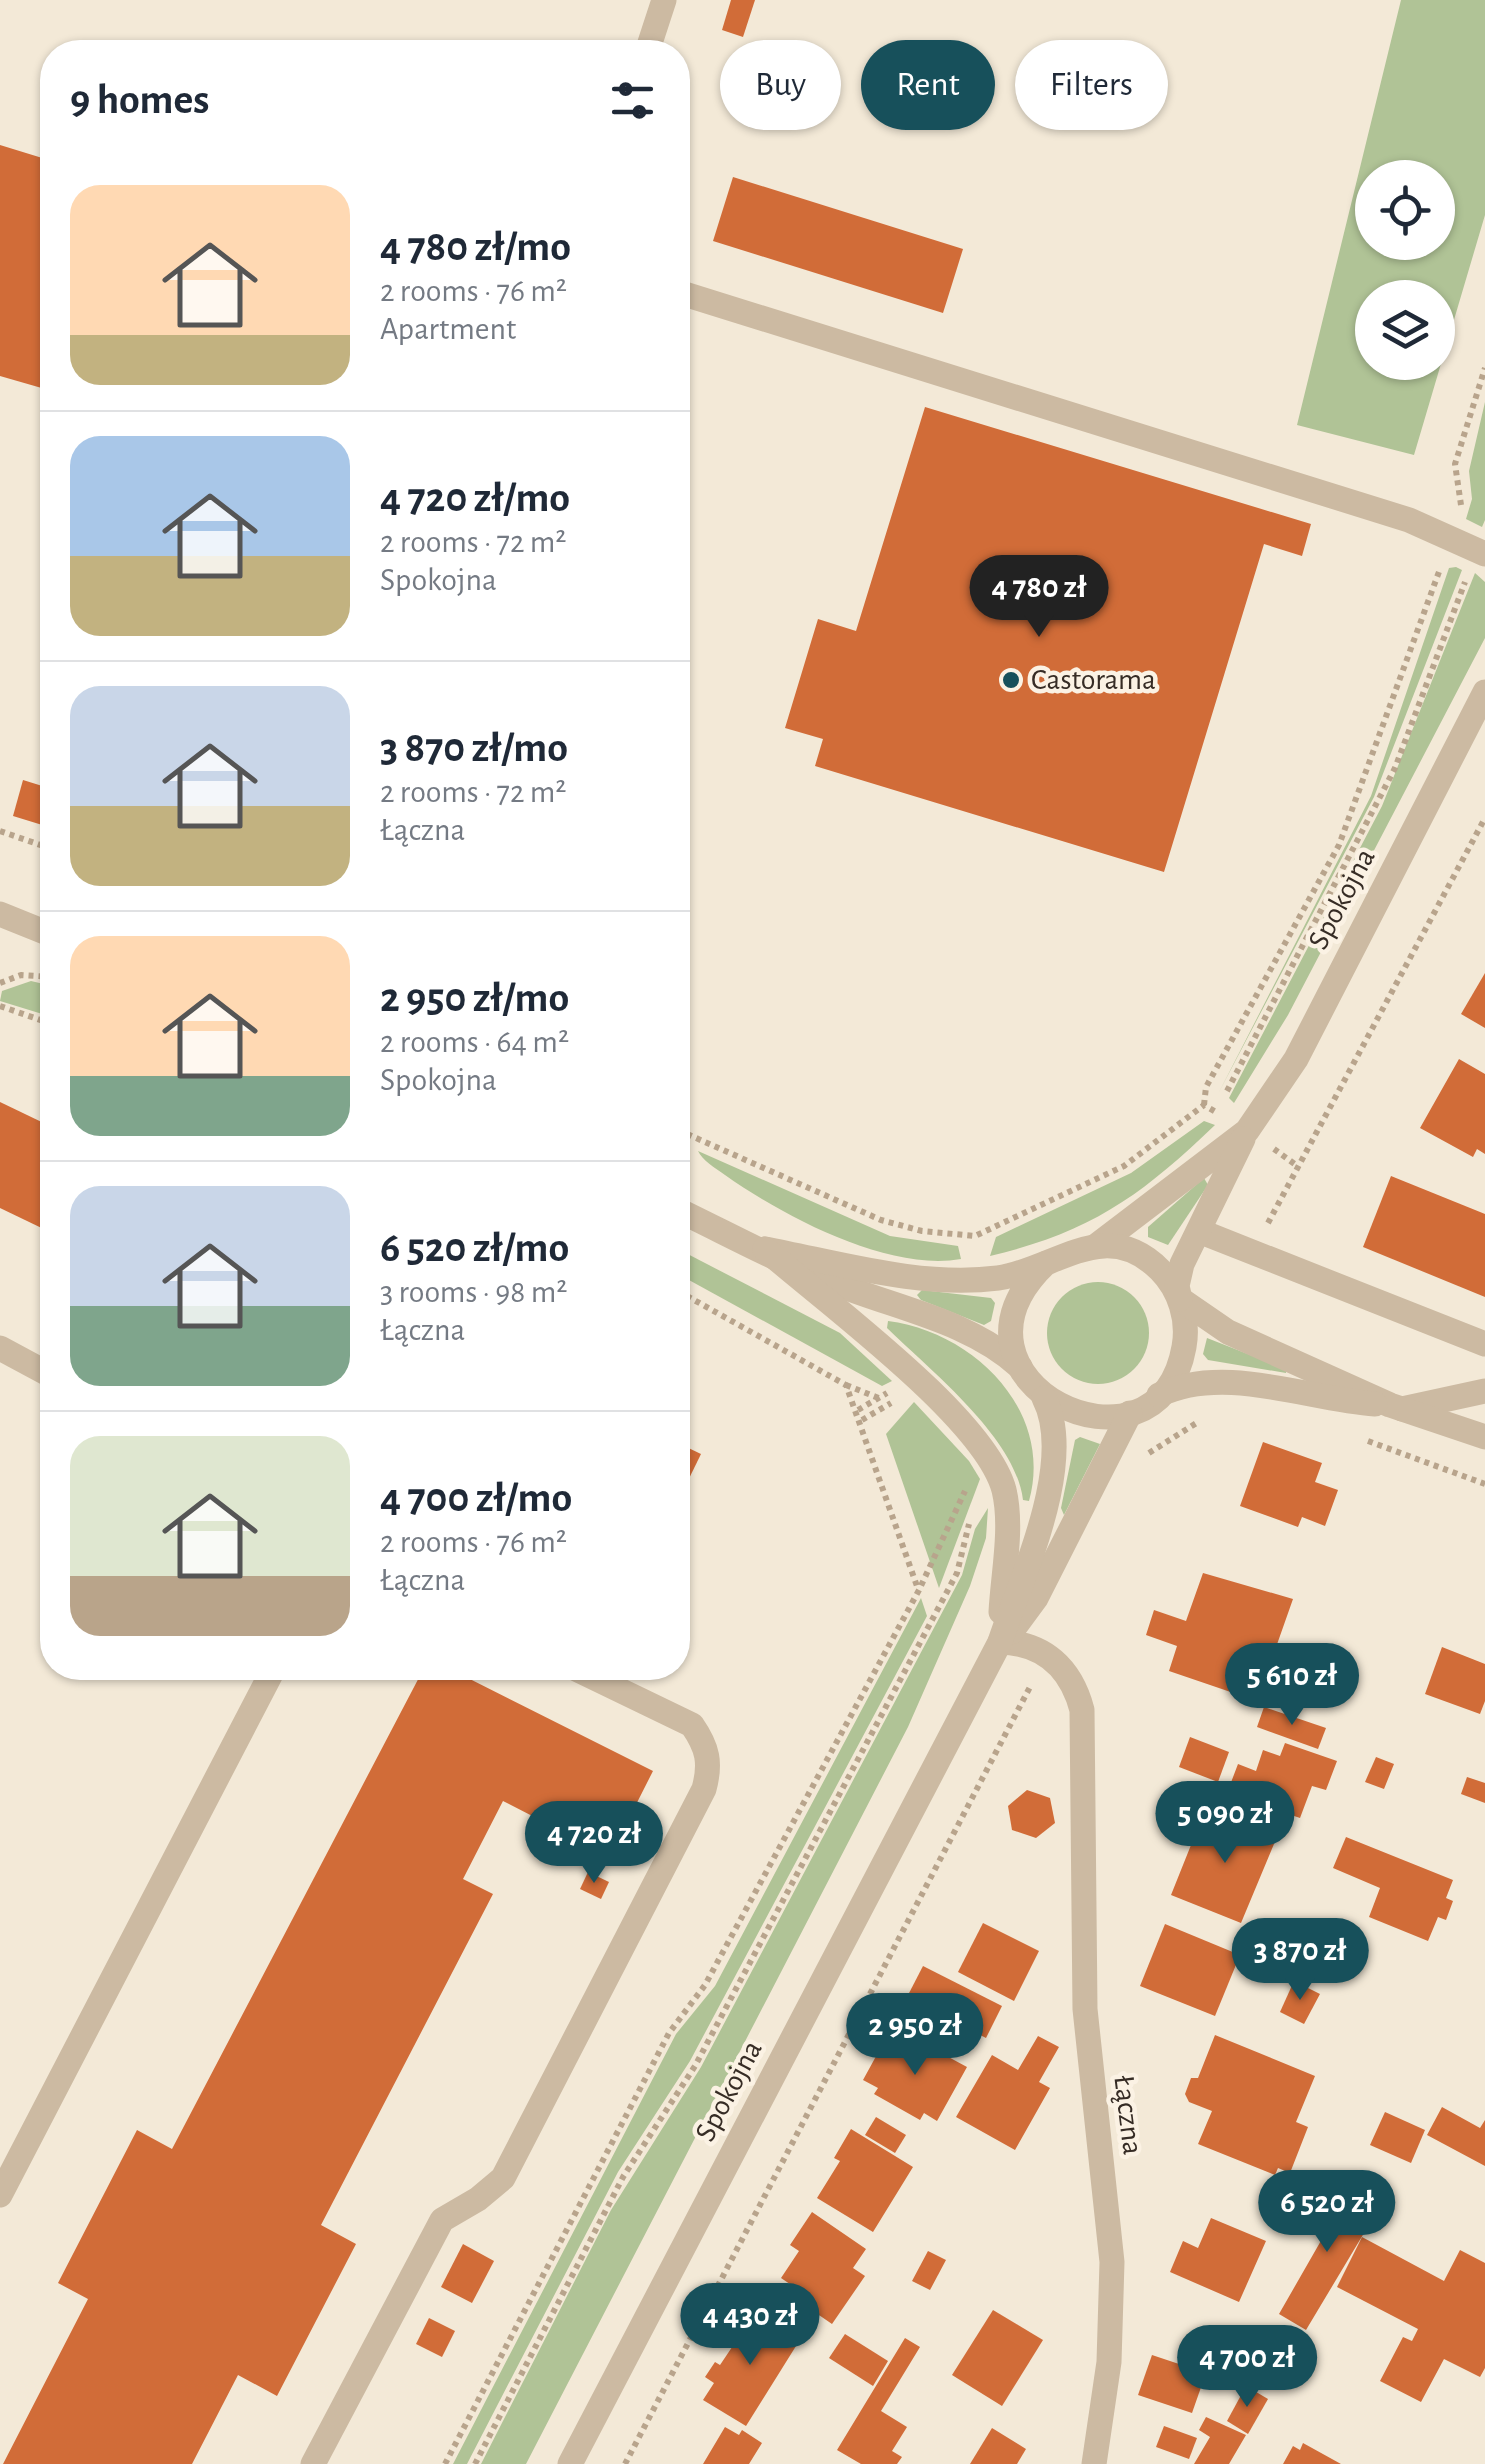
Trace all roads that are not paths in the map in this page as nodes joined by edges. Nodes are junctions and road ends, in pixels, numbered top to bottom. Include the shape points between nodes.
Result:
1 (664, 0) edge
2 (652, 40) edge
3 (690, 296) edge
4 (1481, 552) edge
5 (1485, 692) edge
6 (0, 914) edge
7 (40, 930) edge
8 (1248, 1131) junction
9 (690, 1215) edge
10 (1198, 1231) junction
11 (1096, 1246) junction
12 (764, 1249) junction
13 (1046, 1264) junction
14 (1180, 1299) junction
15 (1485, 1344) edge
16 (0, 1348) edge
17 (1020, 1367) junction
18 (40, 1370) edge
19 (1485, 1391) edge
20 (1159, 1395) junction
21 (1044, 1398) junction
22 (1396, 1407) junction
23 (1130, 1413) junction
24 (1485, 1437) edge
25 (1000, 1642) junction
26 (268, 1680) edge
27 (598, 1680) edge
28 (0, 2196) edge
29 (313, 2464) edge
30 (570, 2464) edge
31 (1094, 2464) edge

1 - 2 street
3 - 4 street via 1409,520
5 - 8 street, Spokojna via 1296,1059
6 - 7 street
8 - 10 street, Spokojna
8 - 11 street, Spokojna
9 - 12 street
10 - 14 street, Spokojna via 1180,1271
10 - 15 street
11 - 13 street
11 - 14 street via 1146,1260
12 - 13 street via 951,1280 1005,1276
12 - 17 street via 976,1336
12 - 25 street via 874,1339 980,1445 1002,1485 1007,1518
13 - 17 street via 1018,1302 1013,1334
14 - 20 street via 1186,1343
14 - 22 street via 1228,1332
16 - 18 street
17 - 21 street
19 - 22 street
20 - 22 street via 1178,1386 1223,1382
20 - 23 street
21 - 23 street via 1089,1418
21 - 25 street, Spokojna via 1054,1432 1046,1507
22 - 24 street
23 - 25 street, Spokojna via 1036,1598
25 - 30 street, Spokojna
25 - 31 street, Łączna via 1047,1654 1069,1676 1082,1710 1085,2009 1112,2262 1109,2362
26 - 28 street
27 - 29 street via 692,1726 710,1766 704,1789 502,2178 442,2220

